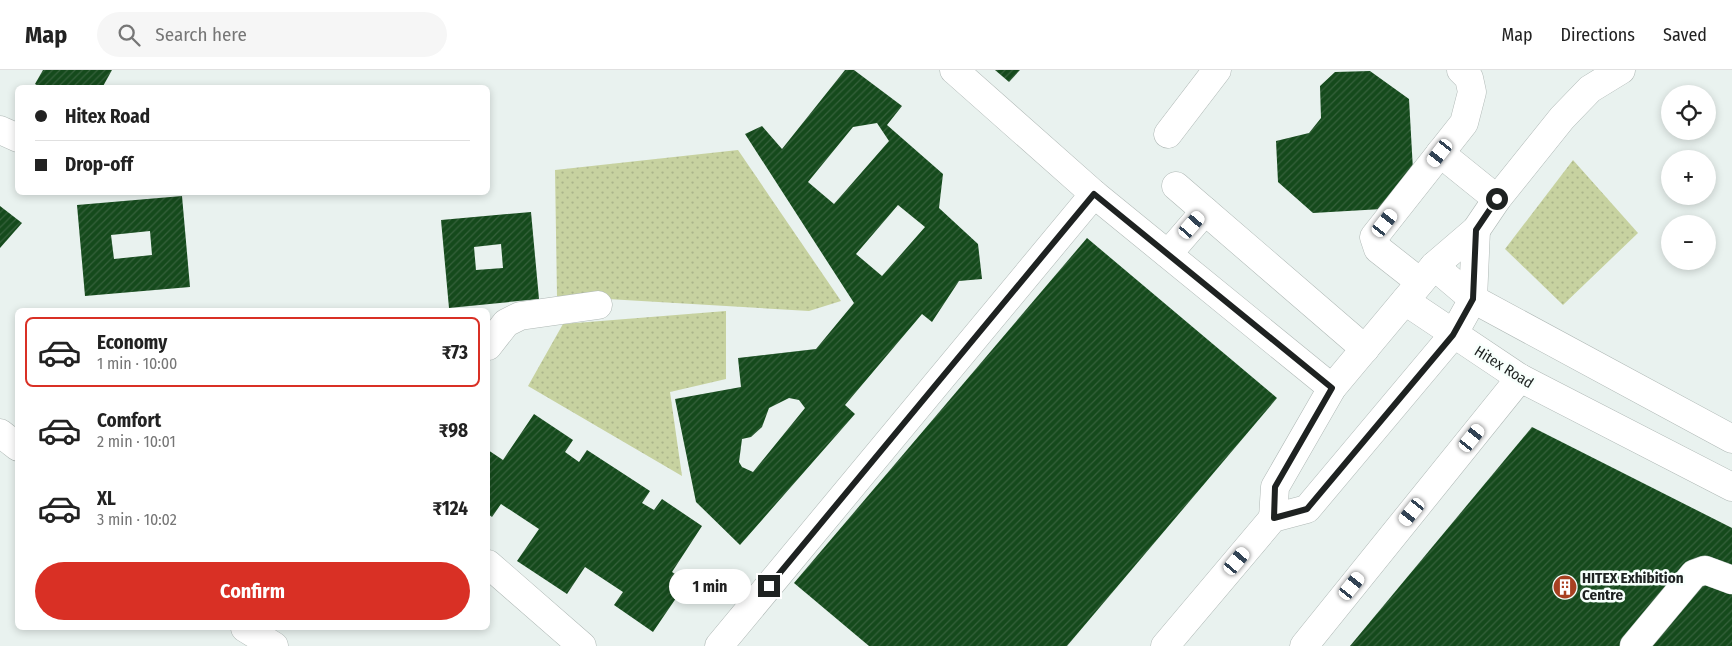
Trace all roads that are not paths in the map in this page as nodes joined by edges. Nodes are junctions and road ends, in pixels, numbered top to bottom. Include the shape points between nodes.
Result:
1 (954, 70) edge
2 (1217, 70) edge
3 (1461, 70) edge
4 (1621, 70) edge
5 (0, 130) edge
6 (1168, 134) dead end
7 (15, 137) edge
8 (1440, 153) junction
9 (1176, 186) dead end
10 (1094, 194) junction
11 (1497, 199) junction
12 (1205, 211) junction
13 (1476, 230) junction
14 (1168, 254) junction
15 (1420, 283) junction
16 (1473, 299) junction
17 (598, 306) dead end
18 (1453, 335) junction
19 (490, 343) edge
20 (1365, 349) junction
21 (1520, 378) junction
22 (1332, 388) junction
23 (0, 433) edge
24 (1732, 439) edge
25 (15, 445) edge
26 (1732, 487) edge
27 (1274, 518) junction
28 (490, 566) edge
29 (1732, 580) edge
30 (248, 630) edge
31 (274, 646) edge
32 (582, 646) edge
33 (719, 646) edge
34 (1164, 646) edge
35 (1304, 646) edge
36 (1634, 646) edge

1 - 10 street
2 - 6 street
3 - 8 street via 1469,78 1472,92 1469,107 1464,123
4 - 11 street via 1590,89 1562,118
5 - 7 street
8 - 11 street
8 - 15 street via 1374,237 1378,249
9 - 12 street
10 - 14 street
10 - 33 street
11 - 13 street
12 - 14 street
12 - 20 street
13 - 15 street
13 - 16 street
14 - 22 street
15 - 16 street
15 - 18 street, Hitex Road
15 - 20 street
16 - 18 street
16 - 24 street
17 - 19 street via 520,316 506,323
18 - 21 street, Hitex Road
18 - 27 street via 1307,509
20 - 22 street
21 - 26 street, Hitex Road
21 - 35 street
22 - 27 street via 1275,487
23 - 25 street
27 - 34 street
28 - 32 street
29 - 36 street via 1705,570 1694,574
30 - 31 street

